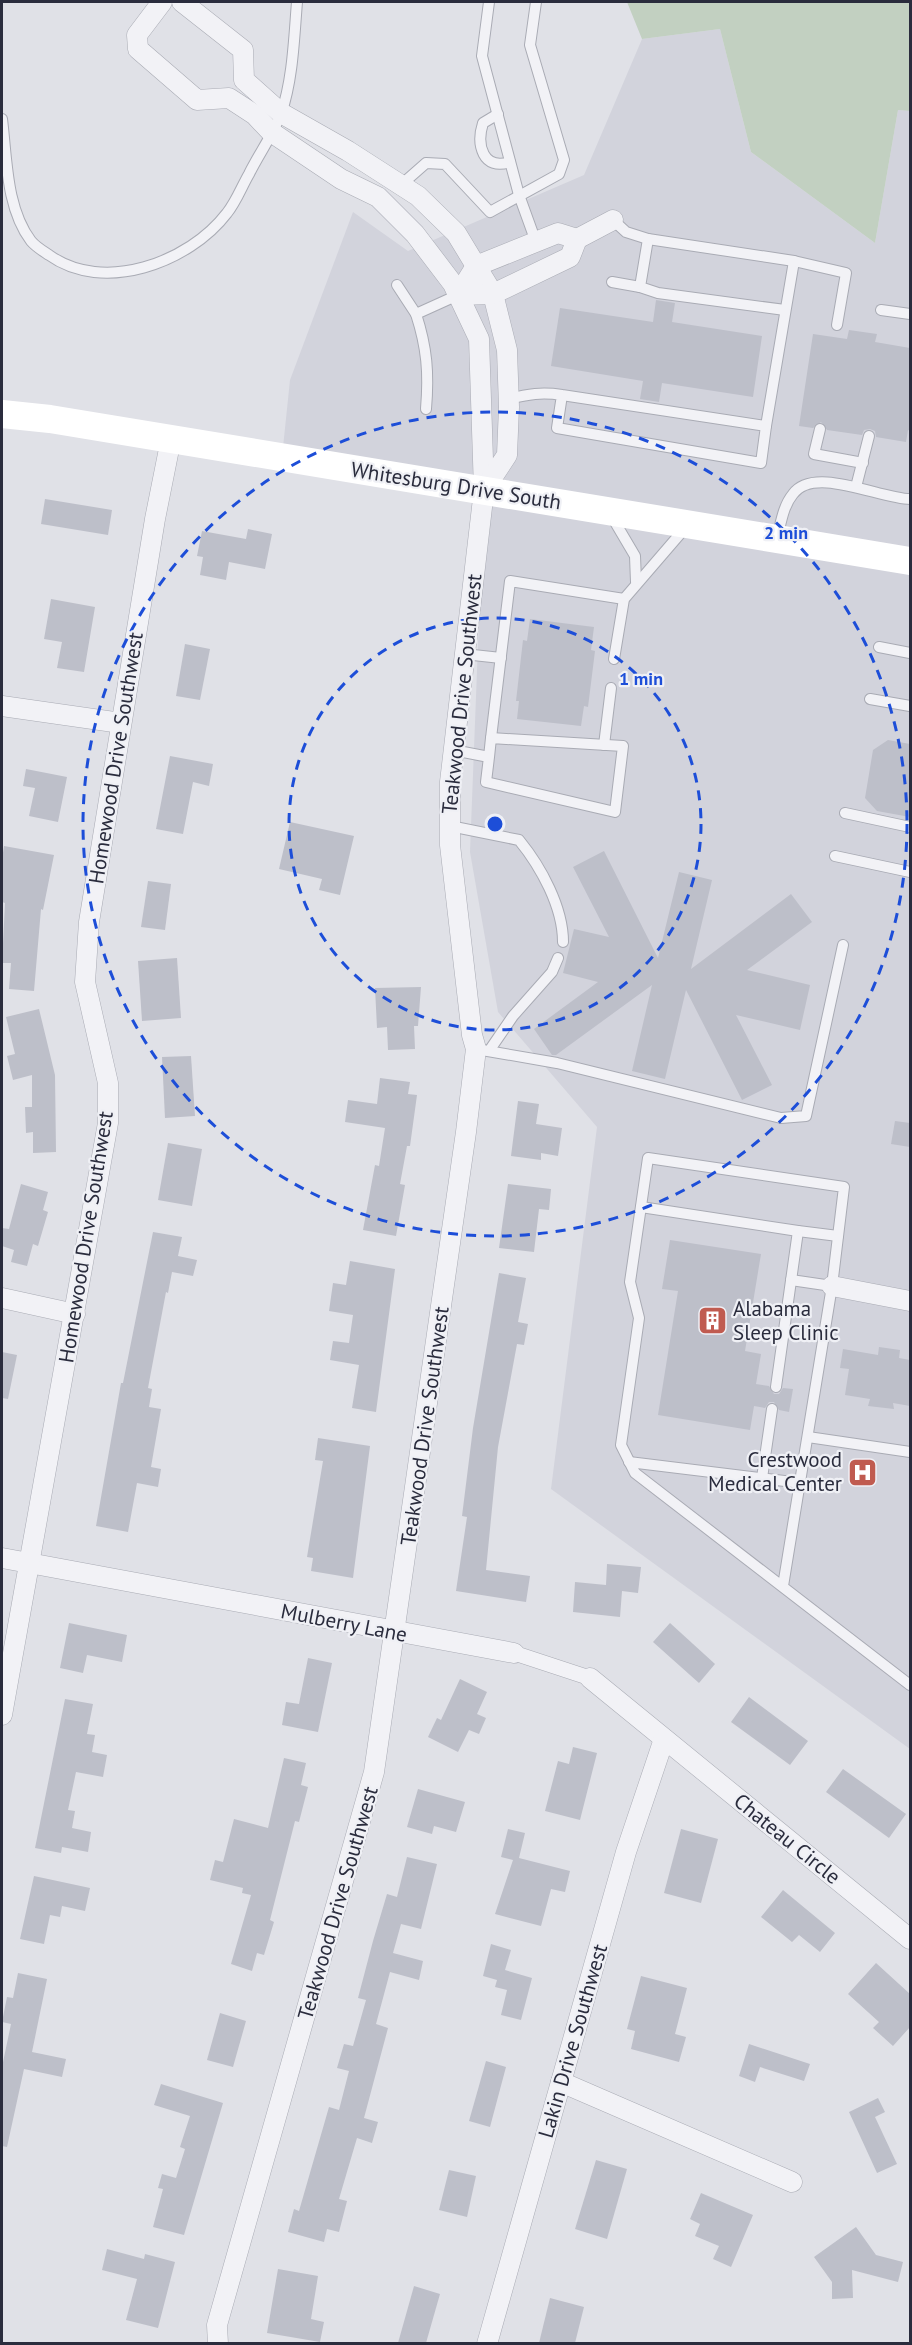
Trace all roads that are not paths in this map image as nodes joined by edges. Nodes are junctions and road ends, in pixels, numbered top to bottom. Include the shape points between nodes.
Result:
1 (162, 2) edge
2 (182, 2) edge
3 (297, 2) edge
4 (489, 2) edge
5 (536, 2) edge
6 (281, 113) junction
7 (498, 114) junction
8 (2, 119) edge
9 (272, 132) junction
10 (510, 162) junction
11 (401, 185) junction
12 (519, 195) junction
13 (613, 220) joint
14 (577, 239) junction
15 (648, 239) junction
16 (536, 242) junction
17 (794, 261) junction
18 (476, 267) junction
19 (612, 282) dead end
20 (397, 285) dead end
21 (640, 287) junction
22 (493, 294) junction
23 (458, 295) junction
24 (785, 310) junction
25 (881, 310) dead end
26 (416, 314) junction
27 (910, 314) edge
28 (837, 325) dead end
29 (562, 395) junction
30 (509, 399) junction
31 (426, 409) dead end
32 (2, 414) edge
33 (766, 426) junction
34 (820, 429) dead end
35 (869, 436) dead end
36 (171, 439) junction
37 (862, 463) junction
38 (856, 487) junction
39 (484, 490) junction
40 (910, 499) edge
41 (607, 511) junction
42 (688, 524) junction
43 (777, 539) junction
44 (910, 561) edge
45 (636, 582) junction
46 (624, 599) junction
47 (879, 647) dead end
48 (910, 653) edge
49 (464, 654) junction
50 (501, 658) junction
51 (614, 659) dead end
52 (611, 688) dead end
53 (870, 699) dead end
54 (2, 706) edge
55 (910, 706) edge
56 (121, 723) junction
57 (491, 738) junction
58 (604, 745) junction
59 (453, 750) junction
60 (489, 757) junction
61 (845, 813) dead end
62 (450, 826) junction
63 (910, 827) edge
64 (835, 856) dead end
65 (910, 872) edge
66 (563, 942) dead end
67 (843, 945) dead end
68 (558, 958) dead end
69 (482, 1050) junction
70 (641, 1207) junction
71 (798, 1231) junction
72 (838, 1236) junction
73 (791, 1280) junction
74 (831, 1286) junction
75 (2, 1298) edge
76 (910, 1301) edge
77 (75, 1314) junction
78 (776, 1387) dead end
79 (772, 1409) dead end
80 (808, 1437) junction
81 (910, 1452) edge
82 (630, 1462) junction
83 (762, 1478) junction
84 (801, 1484) junction
85 (2, 1558) edge
86 (30, 1564) junction
87 (783, 1586) junction
88 (396, 1633) junction
89 (514, 1653) joint
90 (590, 1678) joint
91 (910, 1685) edge
92 (2, 1715) edge
93 (664, 1739) junction
94 (910, 1939) edge
95 (561, 2082) junction
96 (792, 2182) dead end
97 (218, 2343) edge
98 (487, 2343) edge

1 - 9 street, Teakwood Drive Southwest via 137,34 138,49 197,100 229,98
2 - 6 street via 243,50 244,80
3 - 6 lane
4 - 7 lane via 482,56
5 - 12 lane via 530,45 564,160 559,174
6 - 9 lane
6 - 11 street
7 - 10 lane
7 - 10 lane via 483,123 480,148 489,161 502,165
8 - 9 lane via 15,213 32,243 76,270 103,273 165,262 198,240 226,214
9 - 23 street, Teakwood Drive Southwest via 341,179 378,197 415,234
10 - 12 lane
11 - 12 lane via 426,163 445,164 490,212
11 - 18 street via 456,232
12 - 16 lane
13 - 14 street
13 - 15 lane via 626,232
14 - 16 street via 558,233
14 - 22 street via 570,257
15 - 17 lane
15 - 21 lane
16 - 18 street
17 - 24 lane
17 - 28 lane via 846,273
18 - 22 street
18 - 23 street
19 - 21 lane
20 - 26 lane
21 - 24 lane
22 - 23 street
22 - 30 street via 507,350
23 - 26 lane
23 - 39 street, Teakwood Drive Southwest via 479,339
24 - 33 lane
25 - 27 lane
26 - 31 lane via 426,346
29 - 30 lane via 533,392
29 - 33 lane
29 - 33 lane via 557,428 760,463
30 - 39 street via 507,455
32 - 36 main road, Whitesburg Drive South
34 - 37 lane via 814,454
35 - 37 lane
36 - 39 main road, Whitesburg Drive South
36 - 56 street, Homewood Drive Southwest
37 - 38 lane
38 - 40 lane
38 - 43 lane via 807,483 794,492 785,507
39 - 41 main road, Whitesburg Drive South
39 - 49 street, Teakwood Drive Southwest
41 - 42 main road, Whitesburg Drive South
41 - 45 lane via 635,556
42 - 43 main road, Whitesburg Drive South
42 - 45 lane
43 - 44 main road, Whitesburg Drive South
45 - 46 lane
46 - 50 lane via 510,581
46 - 51 lane
47 - 48 lane
49 - 50 lane
49 - 59 street, Teakwood Drive Southwest
50 - 57 lane
52 - 58 lane
53 - 55 lane
54 - 56 street
56 - 77 street, Homewood Drive Southwest via 89,922 85,982 108,1083 108,1123
57 - 58 lane
57 - 60 lane
58 - 60 lane via 623,746 615,813 486,782
59 - 60 lane
59 - 62 street, Teakwood Drive Southwest
61 - 63 lane
62 - 66 lane via 519,840 544,879 560,919
62 - 69 street, Teakwood Drive Southwest via 469,1011
64 - 65 lane
67 - 69 lane via 806,1116 781,1118 557,1063
68 - 69 lane via 552,972
69 - 88 street, Teakwood Drive Southwest
70 - 71 lane
70 - 72 lane via 648,1158 844,1187
70 - 82 lane via 630,1282 639,1318 621,1444
71 - 72 lane
71 - 73 lane
72 - 74 lane
73 - 74 lane
73 - 78 lane
74 - 76 street
74 - 80 lane
75 - 77 street
77 - 86 street, Homewood Drive Southwest
79 - 83 lane
80 - 81 lane
80 - 84 lane
82 - 83 lane
82 - 87 lane via 635,1473
83 - 84 lane
84 - 87 lane
85 - 86 street, Mulberry Lane
86 - 88 street, Mulberry Lane via 89,1572
86 - 92 street, Homewood Drive Southwest
87 - 91 lane
88 - 89 street, Mulberry Lane
88 - 97 street, Teakwood Drive Southwest via 374,1772 217,2325
89 - 90 street, Mulberry Lane
90 - 93 street, Mulberry Lane
93 - 94 street, Chateau Circle
93 - 95 street, Lakin Drive Southwest via 626,1852
95 - 96 street
95 - 98 street, Lakin Drive Southwest

